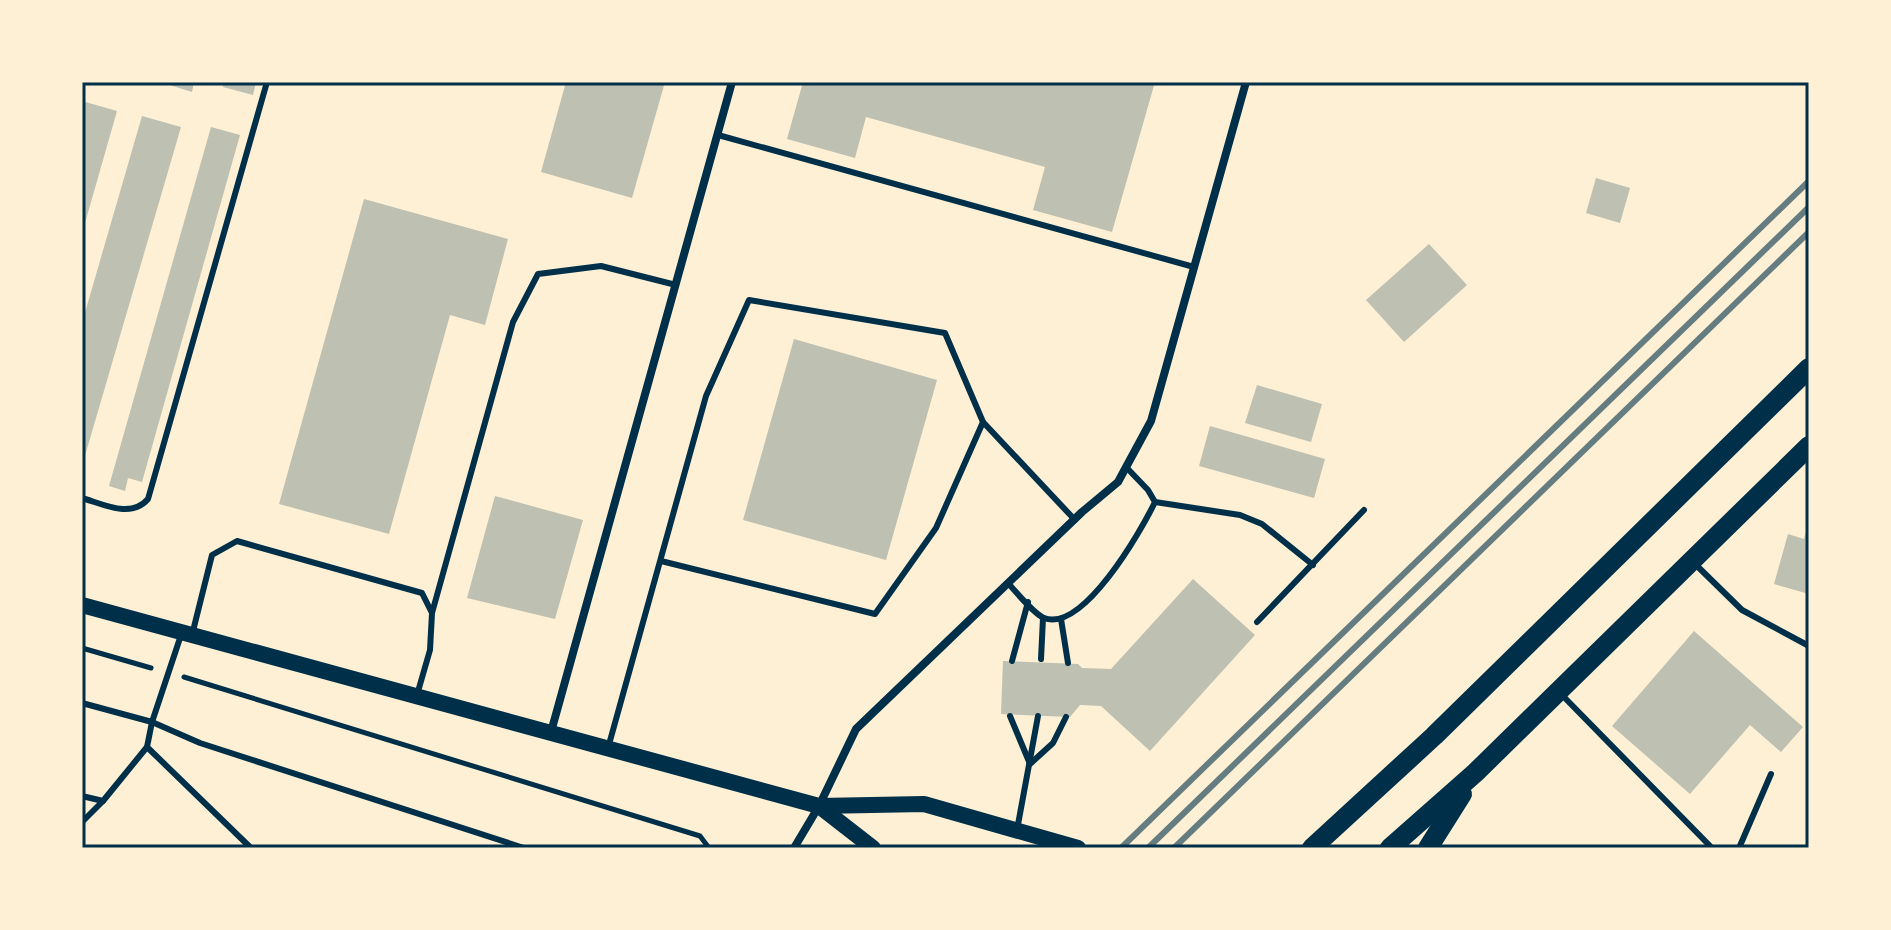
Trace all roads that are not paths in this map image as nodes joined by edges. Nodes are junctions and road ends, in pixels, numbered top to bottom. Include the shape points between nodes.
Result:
1 (267, 82) edge
2 (732, 82) edge
3 (1245, 82) edge
4 (718, 135) junction
5 (1194, 267) junction
6 (676, 285) junction
7 (1807, 374) edge
8 (983, 422) junction
9 (1809, 446) edge
10 (1126, 467) junction
11 (82, 498) edge
12 (1155, 502) junction
13 (1364, 510) dead end
14 (1075, 520) junction
15 (661, 561) junction
16 (1692, 561) junction
17 (1313, 565) junction
18 (1008, 583) junction
19 (1028, 602) junction
20 (82, 605) edge
21 (432, 613) junction
22 (1043, 618) junction
23 (1061, 619) junction
24 (1257, 622) dead end
25 (187, 633) junction
26 (1809, 646) edge
27 (1041, 659) dead end
28 (1012, 661) dead end
29 (1068, 663) dead end
30 (1559, 691) junction
31 (416, 696) junction
32 (82, 703) edge
33 (1010, 716) dead end
34 (1038, 716) dead end
35 (1066, 717) dead end
36 (152, 722) junction
37 (550, 733) junction
38 (147, 747) junction
39 (608, 749) junction
40 (1030, 764) junction
41 (1475, 773) junction
42 (1771, 774) dead end
43 (82, 796) edge
44 (103, 801) junction
45 (819, 806) junction
46 (82, 822) edge
47 (1017, 830) junction
48 (251, 848) edge
49 (524, 848) edge
50 (794, 848) edge
51 (873, 848) edge
52 (1078, 848) edge
53 (1312, 848) edge
54 (1390, 848) edge
55 (1428, 848) edge
56 (1712, 848) edge
57 (1739, 848) edge

1 - 11 lane via 148,499 142,507 127,510
2 - 4 street
3 - 5 street
4 - 5 lane
4 - 6 street
5 - 10 street via 1151,421
6 - 21 lane via 601,266 538,274 513,322
6 - 37 street
7 - 53 main road
8 - 14 lane
8 - 15 lane via 936,528 875,614
8 - 15 lane via 945,333 749,300 706,396
9 - 16 main road
10 - 12 lane
10 - 14 street via 1118,482
12 - 17 lane via 1240,515 1262,524
12 - 23 lane via 1120,563 1077,611
13 - 17 lane
14 - 18 street
15 - 39 lane
16 - 26 lane via 1742,610
16 - 30 main road
17 - 24 lane
18 - 19 lane
18 - 45 street via 856,729
19 - 22 lane
19 - 28 lane
20 - 25 main road
21 - 25 lane via 422,593 237,541 212,555
21 - 31 lane via 430,650
22 - 23 lane
22 - 27 lane
23 - 29 lane
25 - 31 main road
25 - 36 lane
30 - 41 main road
30 - 56 lane
31 - 37 main road
32 - 36 lane
33 - 40 lane
34 - 40 lane
35 - 40 lane via 1053,743
36 - 38 lane
36 - 49 lane via 200,743
37 - 39 main road
38 - 44 lane
38 - 48 lane
39 - 45 main road
40 - 47 lane
41 - 54 main road
41 - 55 main road
42 - 57 lane
43 - 44 lane
44 - 46 lane
45 - 47 main road via 924,804
45 - 50 street
45 - 51 main road
47 - 52 main road

